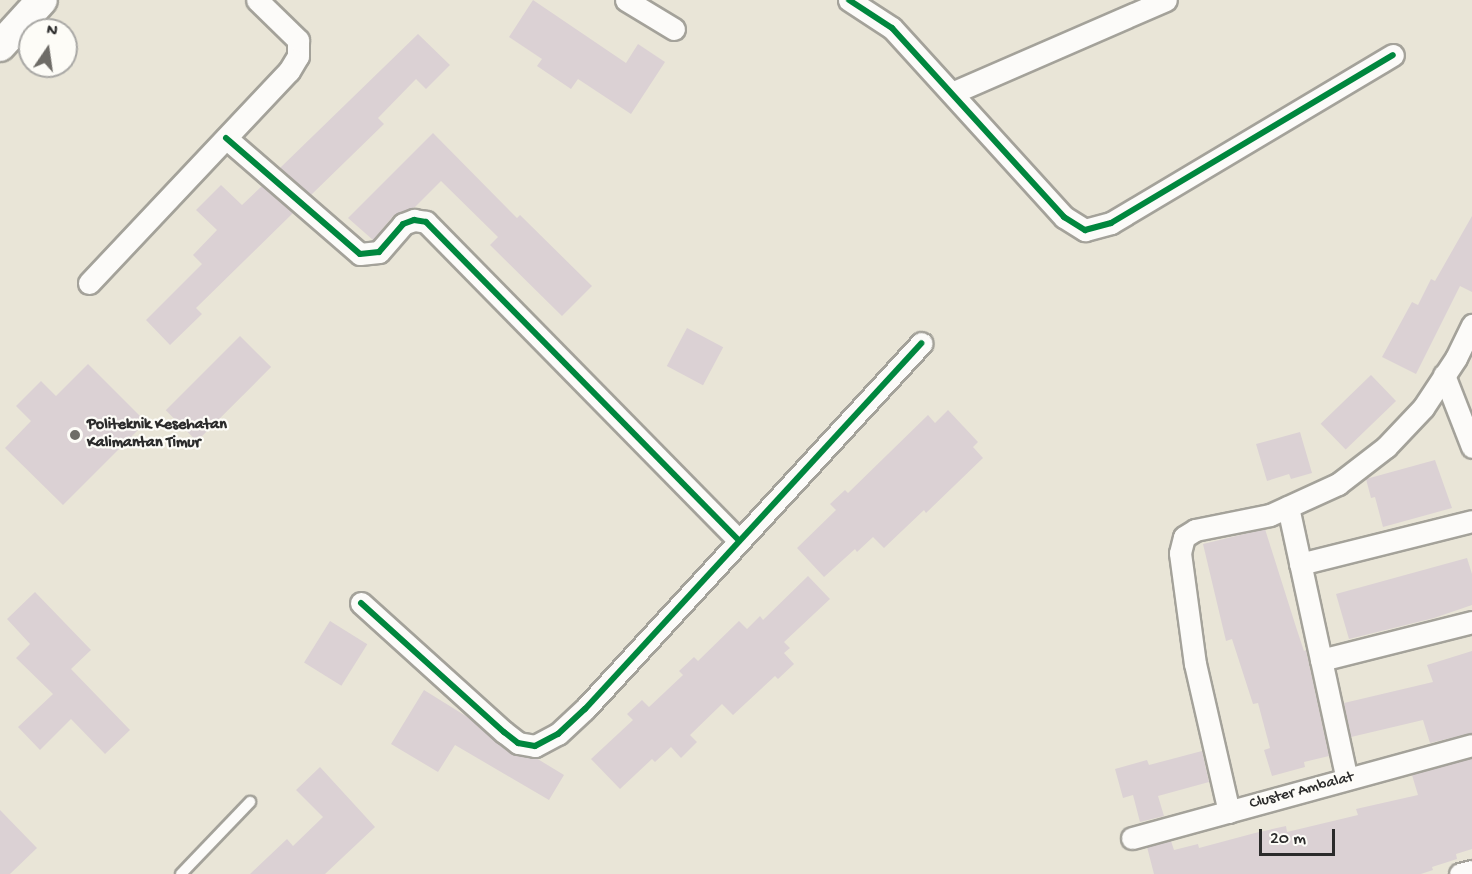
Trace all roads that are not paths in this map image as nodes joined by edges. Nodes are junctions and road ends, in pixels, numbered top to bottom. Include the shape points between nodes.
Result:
1 (42, 0) edge
2 (257, 0) edge
3 (626, 0) edge
4 (849, 0) edge
5 (1166, 0) edge
6 (674, 29) dead end
7 (0, 46) edge
8 (1393, 55) dead end
9 (952, 93) junction
10 (226, 138) junction
11 (88, 283) dead end
12 (1472, 325) edge
13 (921, 343) dead end
14 (1444, 375) junction
15 (1472, 447) edge
16 (1288, 507) junction
17 (1472, 520) edge
18 (739, 540) junction
19 (1300, 564) junction
20 (361, 603) dead end
21 (1472, 622) edge
22 (1321, 660) junction
23 (1472, 745) edge
24 (1347, 779) junction
25 (250, 802) dead end
26 (1229, 812) junction
27 (1132, 838) dead end
28 (1472, 871) edge
29 (181, 874) edge
30 (1460, 874) edge

1 - 7 main road
2 - 10 street via 298,40 298,56 289,71
3 - 6 street
4 - 9 street via 892,28
5 - 9 street
8 - 9 street via 1111,223 1085,230 1064,217
10 - 11 street
10 - 18 street via 360,254 379,252 403,224 414,220 426,222
12 - 14 street
13 - 18 street
14 - 15 street
14 - 16 street via 1423,408 1386,447 1338,484
16 - 19 street
16 - 26 street via 1270,515 1195,530 1184,537 1180,553 1196,664
17 - 19 street
18 - 20 street via 585,710 558,734 535,746 518,743 504,732
19 - 22 street
21 - 22 street
22 - 24 street
23 - 24 street, Cluster Ambalat
24 - 26 street, Cluster Ambalat
25 - 29 lane
26 - 27 street, Cluster Ambalat
28 - 30 street

